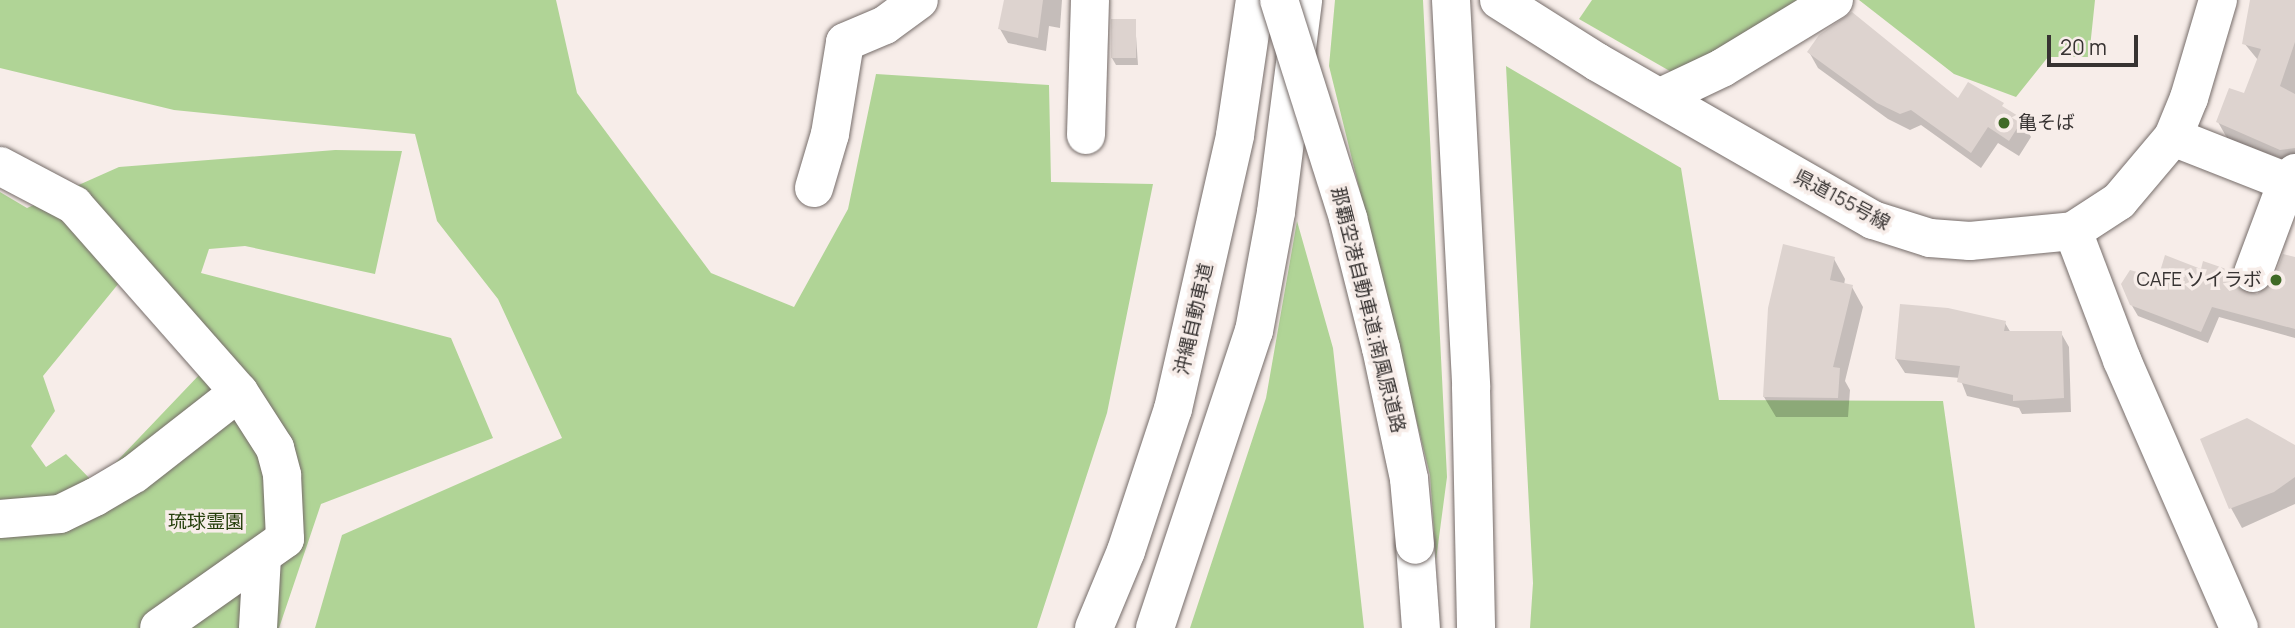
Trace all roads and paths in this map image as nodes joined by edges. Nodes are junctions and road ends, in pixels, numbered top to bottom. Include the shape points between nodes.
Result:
1 (919, 0) edge
2 (1090, 0) edge
3 (1255, 0) edge
4 (1499, 0) edge
5 (1834, 0) edge
6 (2218, 0) edge
7 (1295, 1) edge
8 (1452, 17) edge
9 (1661, 97) junction
10 (1086, 135) dead end
11 (2173, 136) junction
12 (0, 166) edge
13 (814, 187) dead end
14 (2289, 200) edge
15 (2073, 231) junction
16 (2253, 273) dead end
17 (239, 391) junction
18 (0, 519) edge
19 (262, 557) junction
20 (201, 615) edge
21 (159, 628) edge
22 (258, 628) edge
23 (1094, 628) edge
24 (1154, 628) edge
25 (1421, 628) edge
26 (1476, 628) edge
27 (2239, 628) edge

1 - 13 main road via 885,25 845,42 830,134
2 - 10 main road
3 - 23 main road, 沖縄自動車道 via 1235,135 1173,409 1126,551
4 - 9 main road, 県道155号線
5 - 9 main road via 1723,68
6 - 11 main road, 県道155号線
7 - 24 main road via 1276,212 1254,331
7 - 25 main road, 那覇空港自動車道;南風原道路, bridge via 1409,479
8 - 26 main road via 1471,387
9 - 15 main road, 県道155号線 via 1873,220 1901,231 2003,241
11 - 14 main road
11 - 15 main road, 県道155号線 via 2119,201
12 - 17 main road via 74,205
14 - 16 main road via 2260,245
15 - 27 main road via 2122,360
17 - 18 main road via 134,474 95,497 60,514
17 - 19 main road via 275,448 282,475 285,539
19 - 20 main road
19 - 22 main road
20 - 21 main road

